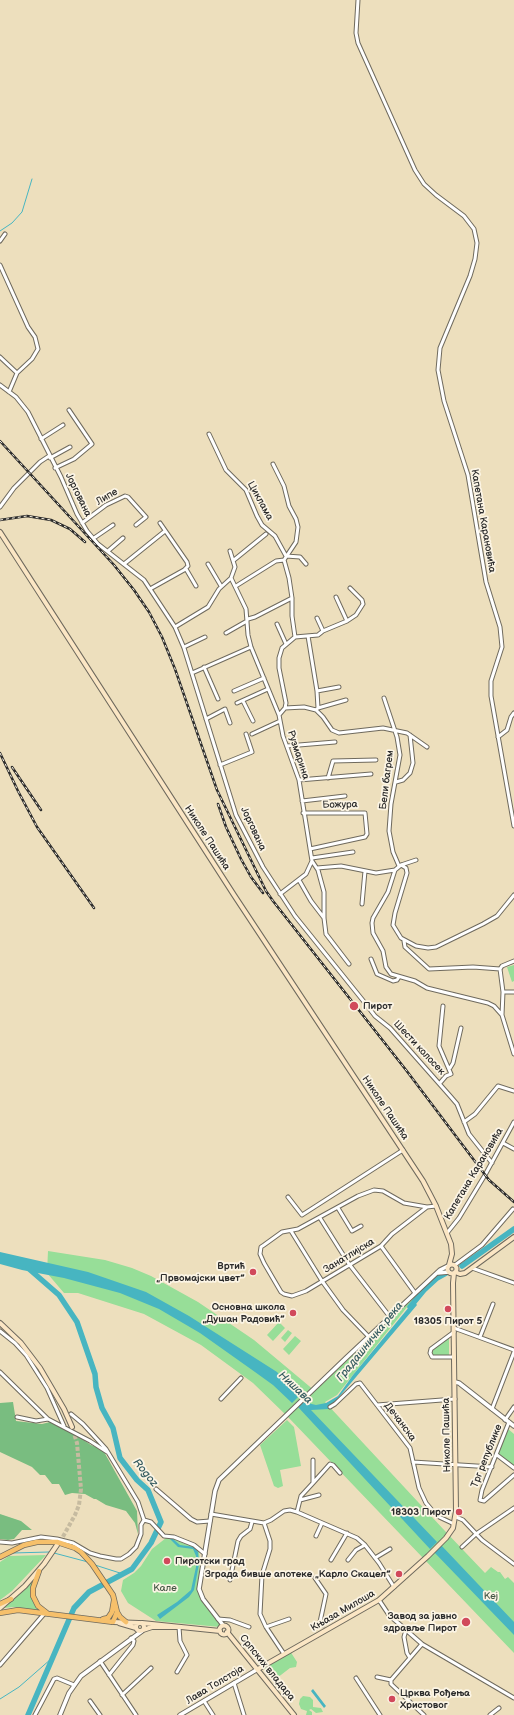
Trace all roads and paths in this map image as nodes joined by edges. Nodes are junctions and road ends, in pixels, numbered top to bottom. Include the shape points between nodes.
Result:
1 (358, 0) edge
2 (5, 234) dead end
3 (0, 241) edge
4 (0, 265) edge
5 (0, 357) edge
6 (17, 373) junction
7 (0, 385) edge
8 (9, 392) junction
9 (69, 410) dead end
10 (63, 425) dead end
11 (209, 434) dead end
12 (41, 439) junction
13 (70, 447) dead end
14 (49, 457) junction
15 (273, 464) dead end
16 (55, 468) junction
17 (0, 507) edge
18 (82, 523) junction
19 (160, 523) dead end
20 (113, 525) dead end
21 (136, 525) dead end
22 (165, 531) junction
23 (0, 532) edge
24 (266, 534) dead end
25 (94, 538) junction
26 (124, 538) dead end
27 (108, 551) junction
28 (230, 552) dead end
29 (286, 556) junction
30 (234, 560) junction
31 (284, 560) junction
32 (124, 564) junction
33 (208, 564) dead end
34 (306, 564) dead end
35 (186, 569) junction
36 (231, 578) junction
37 (196, 586) dead end
38 (221, 586) junction
39 (236, 586) junction
40 (350, 588) dead end
41 (150, 589) junction
42 (336, 597) dead end
43 (292, 598) junction
44 (317, 618) dead end
45 (248, 620) junction
46 (347, 621) junction
47 (277, 624) dead end
48 (175, 627) junction
49 (323, 631) junction
50 (226, 633) dead end
51 (308, 636) junction
52 (204, 637) dead end
53 (295, 637) junction
54 (286, 644) junction
55 (184, 647) junction
56 (251, 647) junction
57 (204, 667) junction
58 (192, 673) junction
59 (264, 678) junction
60 (339, 687) dead end
61 (268, 689) junction
62 (234, 691) dead end
63 (317, 691) junction
64 (384, 698) dead end
65 (218, 699) dead end
66 (346, 700) dead end
67 (243, 701) junction
68 (237, 704) dead end
69 (285, 708) junction
70 (317, 709) junction
71 (514, 713) edge
72 (279, 715) junction
73 (206, 718) junction
74 (253, 721) dead end
75 (280, 721) junction
76 (230, 722) dead end
77 (395, 731) junction
78 (246, 734) dead end
79 (252, 734) dead end
80 (410, 735) junction
81 (498, 737) junction
82 (335, 742) dead end
83 (287, 746) junction
84 (427, 748) dead end
85 (376, 760) dead end
86 (220, 765) junction
87 (371, 774) dead end
88 (328, 778) junction
89 (299, 780) junction
90 (396, 782) junction
91 (345, 796) dead end
92 (302, 801) junction
93 (304, 813) junction
94 (514, 826) edge
95 (310, 848) junction
96 (353, 852) dead end
97 (312, 860) junction
98 (416, 860) dead end
99 (400, 866) junction
100 (317, 868) junction
101 (395, 870) junction
102 (365, 871) junction
103 (299, 880) junction
104 (280, 894) junction
105 (514, 895) edge
106 (362, 904) dead end
107 (324, 918) junction
108 (404, 941) junction
109 (371, 960) dead end
110 (514, 961) edge
111 (349, 964) dead end
112 (500, 969) junction
113 (400, 977) junction
114 (503, 992) junction
115 (513, 992) edge
116 (514, 998) edge
117 (443, 1006) dead end
118 (502, 1015) junction
119 (461, 1028) dead end
120 (514, 1054) edge
121 (450, 1068) junction
122 (440, 1083) junction
123 (514, 1091) edge
124 (464, 1122) junction
125 (514, 1122) edge
126 (503, 1144) junction
127 (514, 1149) edge
128 (403, 1150) junction
129 (492, 1163) junction
130 (288, 1197) dead end
131 (436, 1206) junction
132 (427, 1207) junction
133 (338, 1208) junction
134 (513, 1209) dead end
135 (320, 1218) junction
136 (361, 1226) dead end
137 (291, 1231) junction
138 (447, 1233) junction
139 (514, 1237) edge
140 (381, 1246) junction
141 (349, 1264) junction
142 (453, 1269) junction
143 (470, 1270) junction
144 (453, 1280) junction
145 (322, 1281) junction
146 (514, 1283) edge
147 (416, 1293) junction
148 (492, 1304) dead end
149 (390, 1318) junction
150 (0, 1322) edge
151 (454, 1330) junction
152 (0, 1331) edge
153 (369, 1337) junction
154 (480, 1337) junction
155 (514, 1351) edge
156 (454, 1357) junction
157 (0, 1372) edge
158 (241, 1378) dead end
159 (455, 1382) junction
160 (222, 1399) dead end
161 (455, 1399) junction
162 (377, 1405) junction
163 (330, 1407) dead end
164 (514, 1407) edge
165 (492, 1409) junction
166 (71, 1414) dead end
167 (18, 1417) dead end
168 (48, 1419) junction
169 (505, 1420) junction
170 (509, 1422) junction
171 (72, 1426) tunnel mouth
172 (514, 1426) edge
173 (64, 1427) junction
174 (107, 1452) junction
175 (497, 1455) junction
176 (313, 1460) dead end
177 (413, 1462) junction
178 (456, 1465) junction
179 (492, 1467) junction
180 (514, 1468) edge
181 (340, 1473) dead end
182 (514, 1475) edge
183 (313, 1483) junction
184 (156, 1489) dead end
185 (319, 1495) dead end
186 (300, 1500) junction
187 (514, 1508) edge
188 (297, 1512) junction
189 (211, 1514) junction
190 (456, 1517) junction
191 (144, 1520) junction
192 (210, 1521) junction
193 (252, 1522) junction
194 (264, 1523) junction
195 (322, 1523) junction
196 (452, 1523) dead end
197 (347, 1533) junction
198 (476, 1534) junction
199 (316, 1536) dead end
200 (0, 1542) edge
201 (365, 1545) junction
202 (57, 1547) tunnel mouth
203 (462, 1547) dead end
204 (390, 1549) dead end
205 (205, 1554) junction
206 (428, 1556) joint
207 (0, 1557) edge
208 (375, 1558) junction
209 (331, 1560) dead end
210 (348, 1560) dead end
211 (514, 1564) edge
212 (39, 1571) junction
213 (315, 1578) dead end
214 (230, 1580) dead end
215 (394, 1588) junction
216 (11, 1599) junction
217 (379, 1600) junction
218 (0, 1604) edge
219 (0, 1608) edge
220 (115, 1612) junction
221 (0, 1613) edge
222 (44, 1614) junction
223 (52, 1615) junction
224 (218, 1619) junction
225 (289, 1619) dead end
226 (100, 1620) junction
227 (113, 1622) junction
228 (126, 1622) junction
229 (320, 1622) dead end
230 (140, 1623) junction
231 (223, 1625) junction
232 (179, 1627) junction
233 (249, 1627) dead end
234 (266, 1627) junction
235 (136, 1629) junction
236 (142, 1630) junction
237 (406, 1630) junction
238 (220, 1631) junction
239 (227, 1632) junction
240 (131, 1638) junction
241 (422, 1644) junction
242 (284, 1654) junction
243 (410, 1658) junction
244 (100, 1661) junction
245 (0, 1665) edge
246 (151, 1668) dead end
247 (258, 1669) junction
248 (177, 1672) dead end
249 (109, 1675) junction
250 (377, 1677) dead end
251 (356, 1678) dead end
252 (391, 1680) junction
253 (234, 1683) junction
254 (74, 1685) junction
255 (122, 1695) junction
256 (514, 1698) edge
257 (90, 1700) dead end
258 (204, 1701) junction
259 (499, 1708) dead end
260 (35, 1715) edge
261 (60, 1715) edge
262 (100, 1715) edge
263 (136, 1715) edge
264 (180, 1715) edge
265 (213, 1715) edge
266 (244, 1715) edge
267 (294, 1715) edge
268 (380, 1715) edge
269 (424, 1715) edge
270 (490, 1715) edge

1 - 81 street, Капетана Карановића via 358,43 415,170 424,184 464,216 474,229 477,243 466,288 440,348 438,370 444,401 468,475 486,582 500,627 502,647 490,688
2 - 3 street
4 - 6 street via 38,344 36,354
5 - 6 street
6 - 8 street
7 - 8 street, Јоргована
8 - 12 street, Јоргована via 28,412
9 - 16 street via 92,444 74,459
10 - 12 street
11 - 29 street, Циклама via 226,470 246,490 262,525 275,536
12 - 14 street, Јоргована
13 - 14 street
14 - 16 street, Јоргована
14 - 17 street via 40,462 14,488
15 - 29 street via 284,486 298,527 296,542
16 - 18 street, Јоргована
18 - 21 street, Липе via 106,505 125,496 146,517
18 - 25 street, Јоргована
19 - 22 street
20 - 25 street
22 - 32 street
22 - 35 street via 187,562
23 - 128 main road, Николе Пашића via 234,895
24 - 30 street
25 - 27 street, Јоргована
26 - 27 street
27 - 32 street, Јоргована
28 - 30 street
29 - 31 street
29 - 34 street via 300,557
30 - 36 street via 235,567
31 - 39 street via 276,561
31 - 43 street
32 - 41 street, Јоргована via 144,580
33 - 38 street
35 - 37 street
35 - 41 street
36 - 38 street
36 - 39 street
38 - 48 street via 208,607
39 - 45 street
40 - 46 street via 363,604
41 - 48 street, Јоргована
42 - 46 street
43 - 45 street
43 - 53 street
44 - 49 street
45 - 50 street
45 - 56 street
46 - 49 street
47 - 54 street
48 - 55 street, Јоргована
49 - 51 street
51 - 53 street
51 - 63 street
52 - 55 street
53 - 54 street
54 - 69 street via 279,658 286,698
55 - 58 street, Јоргована
56 - 57 street
56 - 59 street
57 - 58 street
57 - 65 street
58 - 73 street, Јоргована
59 - 61 street
59 - 62 street
60 - 63 street
61 - 67 street
61 - 72 street
63 - 70 street
64 - 77 street, Бели багрем
66 - 70 street
67 - 68 street
67 - 74 street
69 - 70 street
69 - 72 street
70 - 77 street via 332,730 339,733 377,728
71 - 81 street via 507,730
72 - 75 street
73 - 76 street via 225,709
73 - 86 street, Јоргована
75 - 79 street, Рузмарина
75 - 83 street, Рузмарина
77 - 80 street
77 - 90 street, Бели багрем via 400,755
78 - 86 street via 252,752
80 - 84 street
80 - 90 street via 413,763 410,773 403,780
81 - 94 street, Капетана Карановића
82 - 83 street
83 - 89 street, Рузмарина
85 - 88 street via 333,761
86 - 104 street, Јоргована via 240,825
87 - 88 street
88 - 89 street
89 - 92 street, Рузмарина
90 - 99 street, Бели багрем via 389,831 392,852
91 - 92 street
92 - 93 street, Рузмарина
93 - 95 street, Рузмарина
93 - 95 street, Божура via 365,813 364,838
95 - 97 street, Рузмарина
96 - 97 street
97 - 100 street, Рузмарина
97 - 103 street via 308,871
98 - 99 street
99 - 101 street
99 - 108 street via 406,868 407,873 393,925 394,930
100 - 102 street via 341,866
100 - 107 street, Рузмарина via 324,892
101 - 102 street via 379,873
101 - 113 street via 388,892 372,924 373,933 383,951 386,967 391,974
102 - 106 street
103 - 104 street
103 - 107 street
104 - 122 street, Шести колосек via 372,1012
105 - 108 street via 491,920 445,943 428,948
107 - 111 street, Рузмарина via 326,934
108 - 112 street via 405,947 429,969
109 - 113 street via 377,974 393,981
110 - 112 street
112 - 114 street
113 - 118 street via 432,989 488,1004
114 - 115 street
114 - 118 street
115 - 116 street
117 - 121 street via 439,1046
118 - 120 street
119 - 121 street via 454,1063
121 - 122 street via 452,1074
122 - 124 street, Шести колосек via 456,1104
123 - 124 street via 499,1086 475,1114
124 - 129 street, Шести колосек via 469,1134
125 - 126 street, Капетана Карановића
126 - 127 street
126 - 129 street, Капетана Карановића
128 - 130 street, Николе Пашића via 302,1215
128 - 131 main road, Николе Пашића
129 - 138 street, Капетана Карановића
131 - 132 street
131 - 138 main road, Николе Пашића
132 - 133 street via 404,1203 383,1191 374,1190
132 - 140 street, Занатлијска via 392,1234
133 - 135 street
133 - 136 street via 352,1231
134 - 142 street via 482,1245
135 - 137 street
135 - 141 street
137 - 145 street
137 - 145 street, Занатлијска via 282,1232 264,1245 260,1251 264,1263 284,1294 292,1296
138 - 142 main road, Николе Пашића
139 - 143 main road
140 - 141 street, Занатлијска
140 - 147 street
141 - 145 street, Занатлијска
141 - 149 street
142 - 143 main road
142 - 144 main road
142 - 144 main road, Николе Пашића
142 - 147 street via 442,1268
143 - 146 street
144 - 151 main road, Николе Пашића
145 - 153 street
147 - 149 street
148 - 154 street
149 - 153 street
150 - 171 main road via 21,1343 40,1368
151 - 154 street
151 - 156 main road, Николе Пашића
151 - 156 street via 430,1353 432,1357
152 - 173 street via 26,1355 47,1388
153 - 189 street via 221,1477 215,1491
154 - 155 street
155 - 165 street
156 - 159 main road, Николе Пашића
157 - 168 street
158 - 160 street
159 - 161 main road, Николе Пашића
159 - 165 street, Трг републике
161 - 162 street
161 - 178 main road, Николе Пашића
162 - 163 street, Дечанска via 360,1383
162 - 177 street, Дечанска via 410,1448
164 - 169 street
165 - 169 street, Трг републике
166 - 174 street
167 - 168 street via 36,1421
168 - 173 street
169 - 170 street, Трг републике
170 - 172 street, Трг републике
170 - 175 street, Трг републике
173 - 174 street
174 - 191 street via 138,1502
175 - 179 street, Трг републике
175 - 180 street
176 - 183 street
177 - 178 street
177 - 196 street, Дечанска via 419,1488 426,1503 437,1516
178 - 179 street
178 - 190 main road, Николе Пашића
179 - 182 street, Трг републике via 482,1490 481,1501
181 - 183 street via 330,1464
183 - 186 street
184 - 192 street via 191,1520
185 - 186 street
186 - 188 street
187 - 198 street
188 - 194 street via 284,1510
188 - 195 street
189 - 192 street
189 - 193 street
190 - 198 street via 463,1520
190 - 206 main road, Николе Пашића via 453,1528 446,1538
191 - 200 street via 136,1547 129,1554 116,1560 57,1538
191 - 205 street via 151,1522 164,1536 174,1537 195,1546
192 - 205 street
193 - 194 street
193 - 214 street via 250,1529 238,1541
194 - 234 street via 270,1549 262,1575 260,1614
195 - 197 street
195 - 199 street
197 - 201 street
197 - 209 street
198 - 203 street
198 - 211 street
201 - 208 street
201 - 210 street via 356,1550
202 - 212 main road
204 - 208 street
205 - 224 street via 201,1594
206 - 215 main road, Књаза Милоша
207 - 220 main road via 30,1543 50,1542 69,1546 81,1552 98,1571 114,1598
208 - 215 street
212 - 216 main road
212 - 223 main road via 33,1588 34,1600 41,1609
213 - 229 street via 326,1594
215 - 217 main road, Књаза Милоша
216 - 218 main road
216 - 219 main road
217 - 237 street via 389,1615
217 - 242 main road, Књаза Милоша
220 - 226 main road
220 - 227 main road
220 - 228 main road
221 - 222 main road via 18,1610
222 - 223 main road
222 - 245 street
223 - 226 main road
224 - 231 street
224 - 233 street via 230,1620
225 - 234 street
226 - 227 main road
227 - 228 main road
227 - 235 main road
228 - 230 main road
230 - 232 main road
230 - 235 main road via 136,1625
230 - 236 main road via 144,1626
231 - 238 main road
231 - 239 main road via 228,1627
232 - 236 main road via 152,1627
232 - 238 main road
232 - 248 street via 180,1641 187,1655
234 - 242 street
235 - 236 main road
235 - 240 street
236 - 240 street
237 - 241 street
237 - 243 street via 404,1637
238 - 239 main road via 223,1634
239 - 247 main road, Српских владара
240 - 244 street
240 - 249 street via 134,1641 133,1645
241 - 243 street
241 - 256 street
242 - 247 main road, Књаза Милоша
243 - 252 street
244 - 249 street
244 - 254 street
246 - 255 street
247 - 253 street, Лава Толстоја
247 - 267 main road, Српских владара
249 - 255 street
250 - 252 street
251 - 268 street
252 - 269 street via 391,1684
253 - 258 street, Лава Толстоја
253 - 266 street
254 - 260 street via 54,1678
254 - 261 street
255 - 263 street
257 - 262 street
258 - 264 street, Лава Толстоја
258 - 265 street
259 - 270 street

